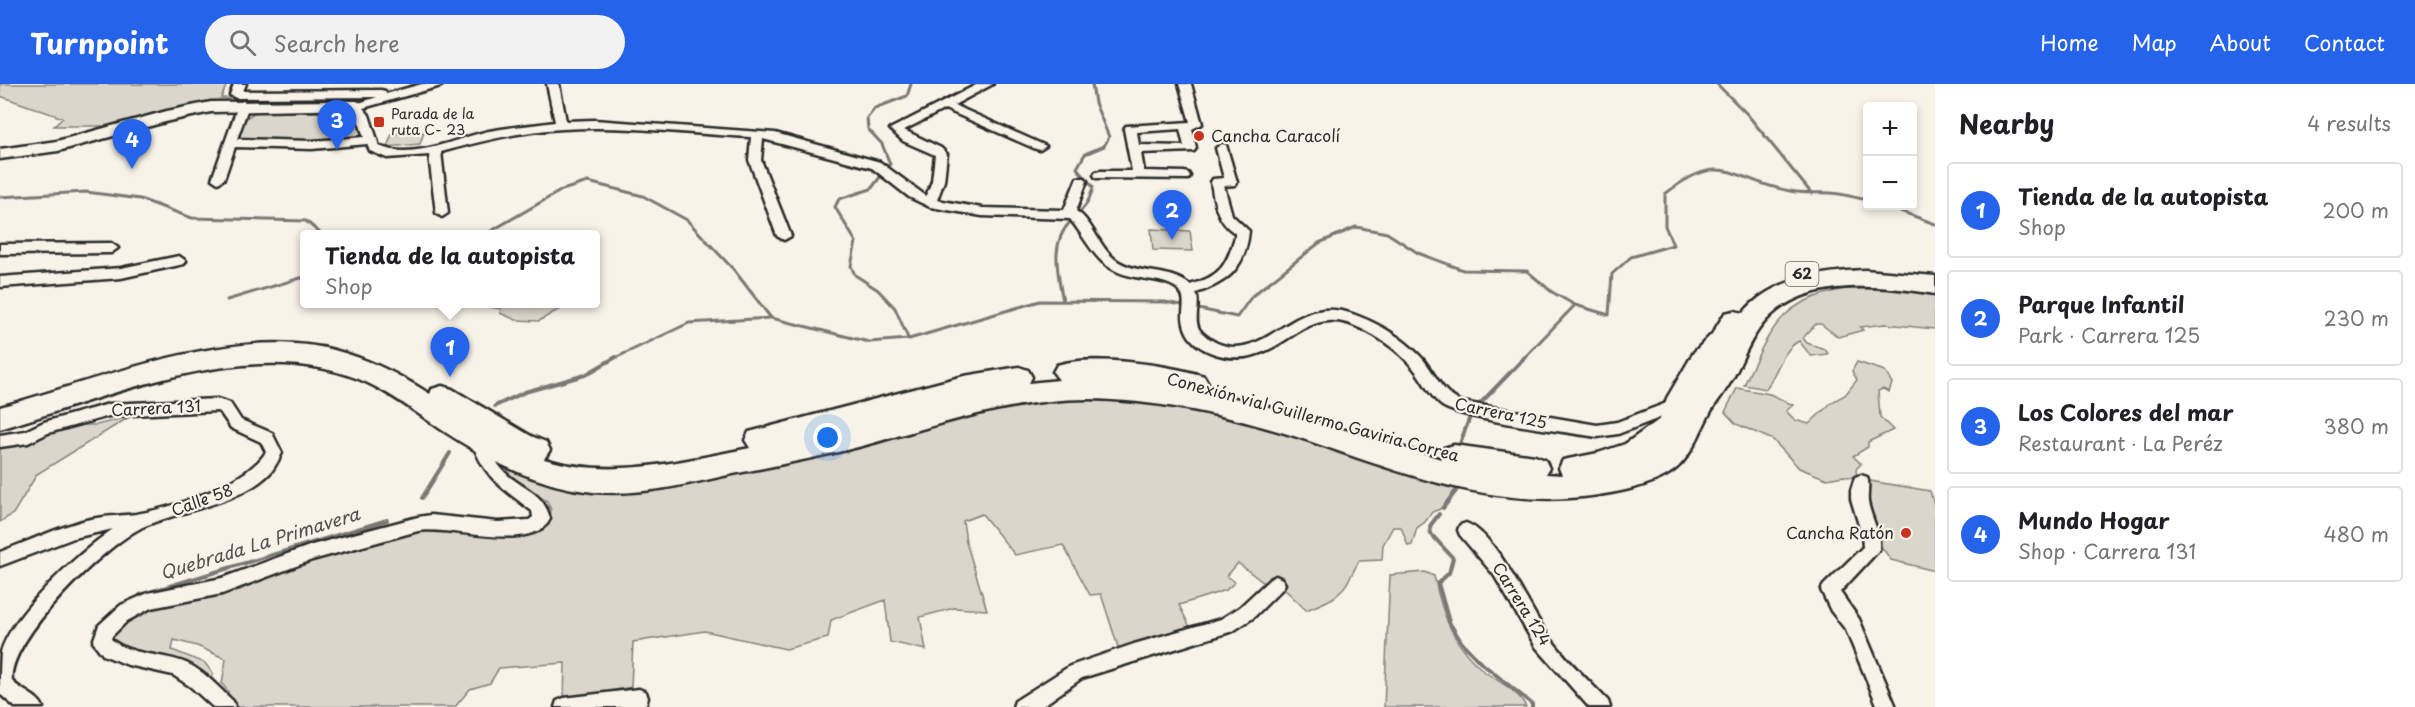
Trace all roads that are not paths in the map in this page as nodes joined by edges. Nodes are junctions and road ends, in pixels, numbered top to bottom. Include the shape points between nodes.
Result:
1 (437, 84) edge
2 (554, 84) edge
3 (987, 84) edge
4 (1185, 84) edge
5 (390, 88) edge
6 (420, 88) junction
7 (240, 95) edge
8 (310, 101) junction
9 (945, 105) junction
10 (356, 106) junction
11 (561, 125) junction
12 (1187, 125) junction
13 (757, 134) junction
14 (370, 140) junction
15 (229, 143) junction
16 (1040, 146) dead end
17 (1222, 148) dead end
18 (1134, 149) junction
19 (435, 150) junction
20 (0, 154) edge
21 (1100, 175) dead end
22 (1139, 176) junction
23 (1184, 176) dead end
24 (218, 178) dead end
25 (1081, 181) dead end
26 (930, 202) junction
27 (442, 213) dead end
28 (1068, 214) junction
29 (784, 236) dead end
30 (111, 248) dead end
31 (0, 249) edge
32 (179, 261) dead end
33 (1935, 271) edge
34 (0, 282) edge
35 (1935, 285) edge
36 (1188, 291) junction
37 (0, 404) edge
38 (1686, 411) junction
39 (0, 418) edge
40 (0, 441) edge
41 (480, 442) junction
42 (264, 471) joint
43 (1861, 482) dead end
44 (138, 521) junction
45 (1466, 530) dead end
46 (0, 559) edge
47 (1276, 584) dead end
48 (639, 698) dead end
49 (27, 704) edge
50 (226, 707) edge
51 (564, 707) edge
52 (1022, 707) edge
53 (1601, 707) edge
54 (1887, 707) edge

1 - 6 street
2 - 11 street
3 - 9 street
4 - 12 street via 1196,124
5 - 6 street
5 - 8 street
6 - 10 street
7 - 8 street
7 - 15 street
7 - 20 street via 211,107 68,144
8 - 10 street
9 - 16 street
9 - 26 street via 896,131 941,154 938,181
10 - 14 street via 363,115
11 - 13 street
11 - 19 street via 489,135
12 - 18 street via 1185,148
12 - 18 street via 1130,129
13 - 26 street via 884,168 907,191
13 - 29 street via 755,160
14 - 15 street via 323,145
14 - 19 street via 374,148 387,154
15 - 24 street
17 - 36 street via 1232,182 1217,182 1223,211 1230,226 1242,231 1242,238 1224,277
18 - 22 street
19 - 27 street
21 - 22 street
22 - 23 street
25 - 28 street
26 - 28 street via 980,211
28 - 36 street via 1074,215 1113,265 1174,281
30 - 31 street
32 - 34 street via 121,273
33 - 38 highway, Conexión vial Guillermo Gaviria Correa / 62 via 1903,266 1829,268 1760,292 1742,308 1721,341 1703,359
35 - 38 highway, Conexión vial Guillermo Gaviria Correa / 62 via 1860,279 1809,285 1786,294 1756,315 1720,378
36 - 38 street, Carrera 125 via 1193,302 1191,325 1202,341 1218,349 1250,351 1313,315 1337,314 1378,332 1402,349 1448,402 1475,410 1597,431
37 - 38 highway, Conexión vial Guillermo Gaviria Correa / 62 via 167,355 247,340 310,340 349,348 390,363 521,444 567,460 628,463 734,446 963,386 1049,372 1113,370 1155,375 1471,460 1556,470 1599,465 1635,452
38 - 41 highway, Conexión vial Guillermo Gaviria Correa / 62 via 1668,459 1640,473 1610,481 1555,487 1487,481 1388,456 1251,413 1117,390 1042,391 999,398 846,439 641,479 592,480 546,472 521,464
39 - 41 highway, Conexión vial Guillermo Gaviria Correa / 62 via 179,366 254,353 295,354 322,357 374,374
40 - 42 street, Carrera 131 via 28,437 44,428 109,410 217,405 225,407 236,424 258,431 273,446 272,459
41 - 50 street via 492,471 539,507 540,522 535,526 496,530 430,522 305,555 222,586 149,600 125,612 101,638 110,650 123,656 181,669
42 - 44 street, Calle 58 via 218,496
43 - 54 street via 1863,517 1873,545 1830,590 1857,633
44 - 46 street via 99,524
44 - 49 street via 86,560 17,638 2,678 4,685
45 - 53 street, Carrera 124 via 1494,559 1543,642
47 - 52 street via 1234,621 1206,634 1076,672
48 - 51 street

